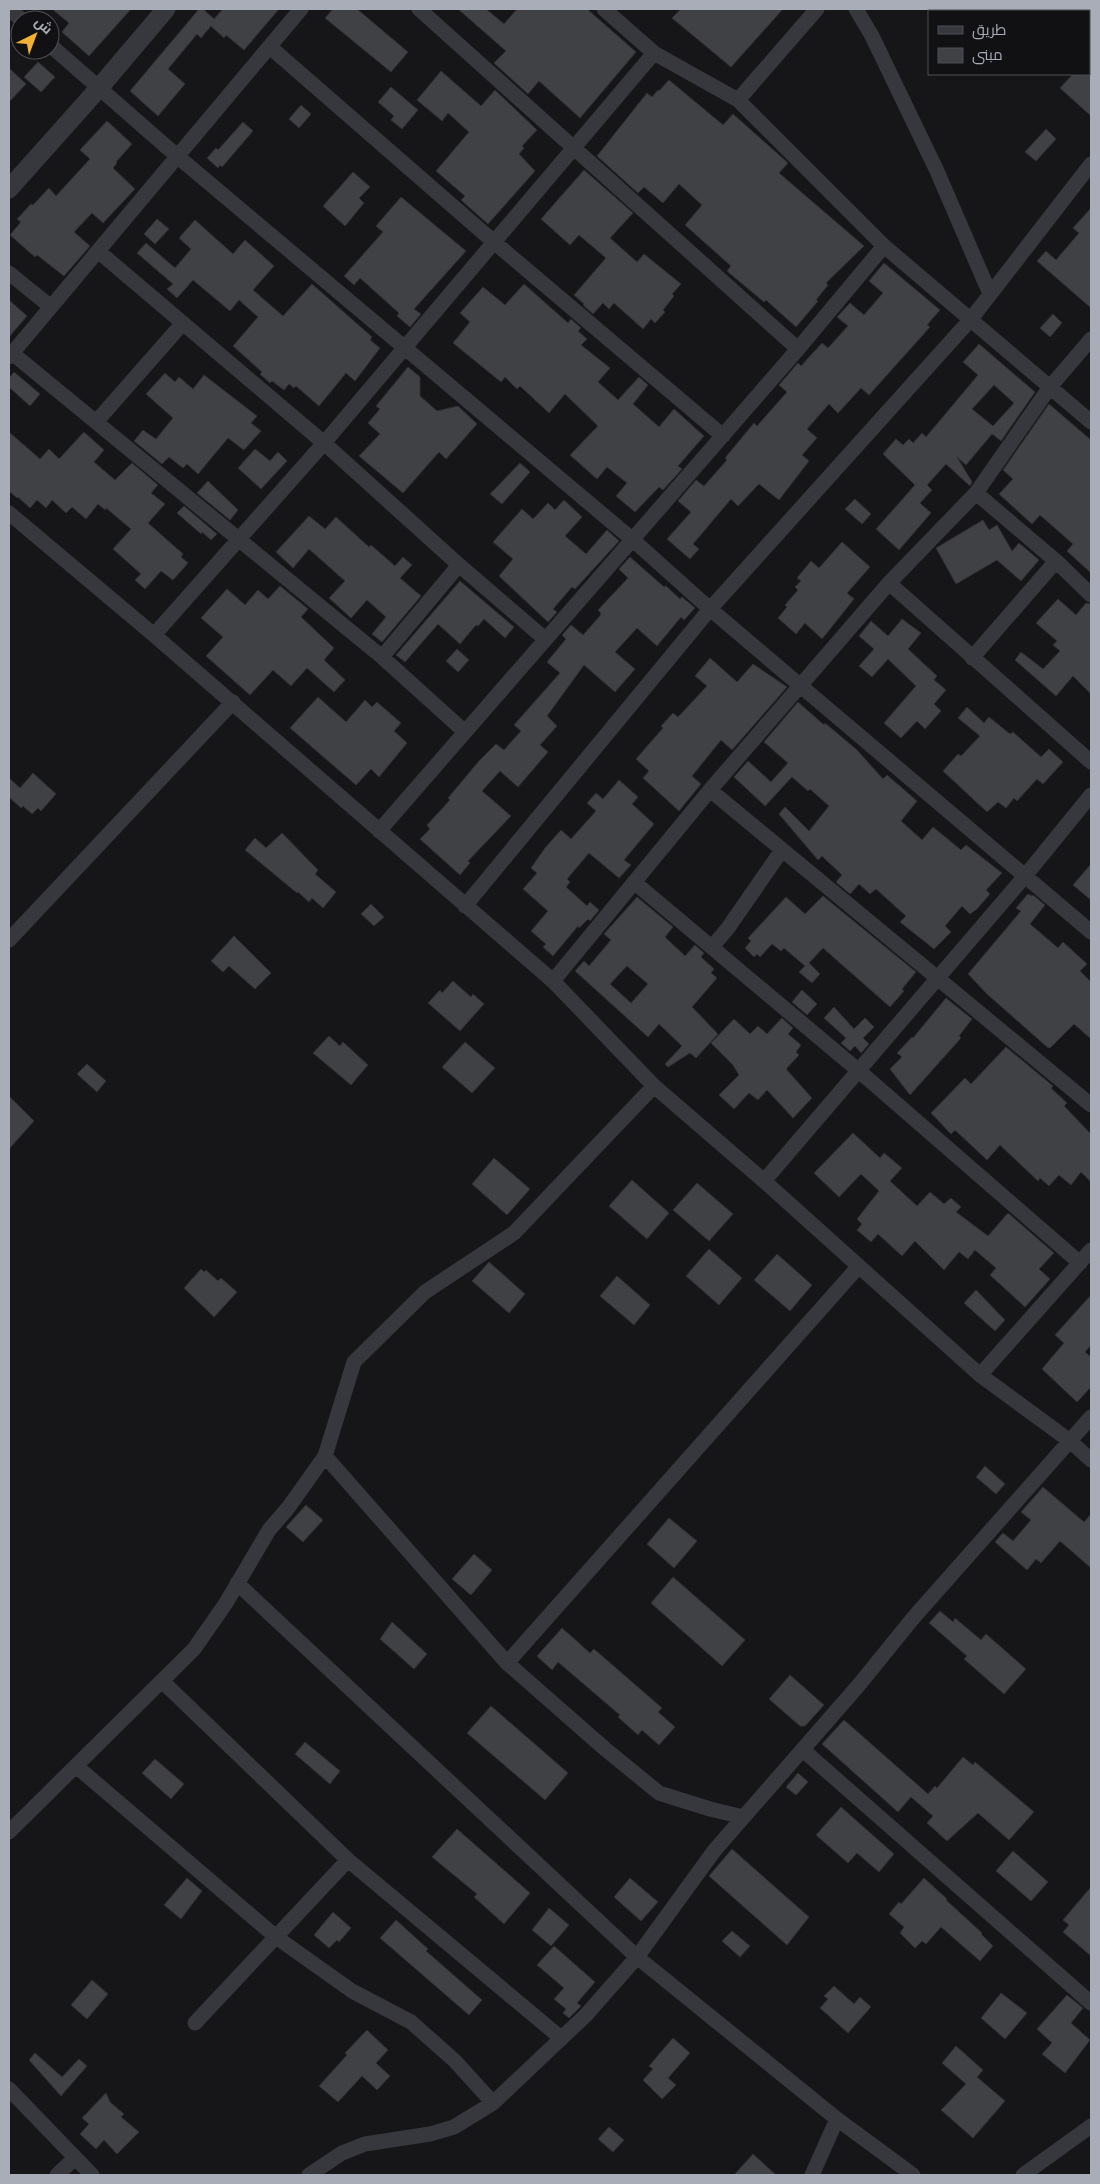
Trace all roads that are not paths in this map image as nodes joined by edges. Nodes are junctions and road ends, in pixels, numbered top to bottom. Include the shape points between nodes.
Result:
1 (166, 9) edge
2 (301, 9) edge
3 (419, 9) edge
4 (604, 9) edge
5 (817, 9) edge
6 (856, 9) edge
7 (270, 47) junction
8 (60, 53) edge
9 (654, 53) junction
10 (100, 88) junction
11 (738, 100) junction
12 (574, 146) junction
13 (177, 156) junction
14 (1091, 164) edge
15 (9, 189) edge
16 (494, 242) junction
17 (884, 246) junction
18 (98, 251) junction
19 (9, 273) edge
20 (990, 294) junction
21 (51, 307) junction
22 (970, 319) junction
23 (183, 323) junction
24 (1091, 339) edge
25 (405, 348) junction
26 (798, 349) junction
27 (10, 355) edge
28 (1050, 387) junction
29 (96, 422) junction
30 (1091, 422) edge
31 (723, 436) junction
32 (324, 443) junction
33 (976, 493) junction
34 (9, 513) edge
35 (239, 540) junction
36 (633, 540) junction
37 (1056, 561) junction
38 (459, 565) junction
39 (889, 583) junction
40 (1091, 595) edge
41 (710, 609) junction
42 (154, 634) junction
43 (545, 639) junction
44 (382, 657) junction
45 (972, 658) junction
46 (802, 686) junction
47 (232, 702) junction
48 (465, 732) junction
49 (1091, 762) edge
50 (710, 790) junction
51 (1091, 795) edge
52 (379, 831) junction
53 (782, 850) junction
54 (1025, 876) junction
55 (634, 882) junction
56 (465, 906) junction
57 (1091, 932) edge
58 (9, 940) edge
59 (712, 947) junction
60 (938, 979) junction
61 (553, 981) junction
62 (859, 1071) junction
63 (654, 1086) junction
64 (1091, 1104) edge
65 (764, 1181) junction
66 (1091, 1250) edge
67 (1080, 1263) junction
68 (859, 1266) junction
69 (980, 1375) junction
70 (1091, 1417) edge
71 (1070, 1441) junction
72 (325, 1456) junction
73 (1091, 1460) edge
74 (237, 1583) junction
75 (507, 1663) junction
76 (162, 1681) junction
77 (803, 1750) junction
78 (76, 1766) junction
79 (742, 1817) junction
80 (9, 1832) edge
81 (348, 1860) junction
82 (276, 1937) junction
83 (637, 1957) junction
84 (1091, 2004) edge
85 (195, 2023) dead end
86 (561, 2038) junction
87 (9, 2089) edge
88 (493, 2103) junction
89 (837, 2119) junction
90 (1091, 2126) edge
91 (75, 2158) junction
92 (57, 2175) edge
93 (92, 2175) edge
94 (309, 2175) edge
95 (812, 2175) edge
96 (913, 2175) edge
97 (1023, 2175) edge

1 - 10 street
2 - 7 street
3 - 12 street
4 - 9 street
5 - 11 street
6 - 20 street via 937,171
7 - 13 street
7 - 16 street
8 - 10 street
9 - 11 street
9 - 12 street
10 - 13 street
10 - 15 street
11 - 17 street
12 - 16 street
12 - 26 street
13 - 18 street
13 - 25 street
14 - 20 street
16 - 25 street
16 - 31 street
17 - 22 street
17 - 26 street
18 - 21 street
18 - 23 street
19 - 21 street
20 - 22 street
21 - 27 street
22 - 28 street
22 - 41 street
23 - 29 street
23 - 32 street
24 - 28 street
25 - 32 street
25 - 36 street
26 - 31 street
27 - 29 street
28 - 30 street
28 - 33 street
29 - 35 street
31 - 36 street
32 - 35 street
32 - 38 street
33 - 37 street
33 - 39 street
34 - 42 street
35 - 42 street
35 - 44 street
36 - 41 street
36 - 43 street
37 - 40 street
37 - 45 street
38 - 43 street
38 - 44 street
39 - 45 street
39 - 46 street
41 - 46 street
41 - 56 street
42 - 47 street
43 - 48 street
44 - 48 street
45 - 49 street
46 - 50 street
46 - 54 street
47 - 52 street
47 - 58 street
48 - 52 street
50 - 53 street
50 - 55 street
51 - 54 street
52 - 56 street
53 - 59 street
53 - 60 street
54 - 57 street
54 - 60 street
55 - 59 street
55 - 61 street
56 - 61 street
59 - 62 street
60 - 62 street
60 - 64 street
61 - 63 street
62 - 65 street
62 - 67 street
63 - 65 street
63 - 72 street via 514,1234 425,1292 354,1362
65 - 68 street
66 - 67 street
67 - 69 street
68 - 69 street
68 - 75 street
69 - 71 street
70 - 71 street
71 - 73 street
71 - 77 street via 914,1617
72 - 74 street via 269,1530
72 - 75 street
74 - 76 street via 194,1649
74 - 83 street
75 - 79 street via 659,1793
76 - 78 street
76 - 81 street
77 - 79 street
77 - 84 street
78 - 80 street
78 - 82 street
79 - 83 street
81 - 82 street
81 - 86 street
82 - 85 street
82 - 88 street via 352,1990 411,2022 455,2061
83 - 86 street
83 - 89 street
86 - 88 street
87 - 91 street
88 - 94 street via 454,2128 365,2144 342,2153
89 - 95 street
89 - 96 street
90 - 97 street
91 - 92 street
91 - 93 street

